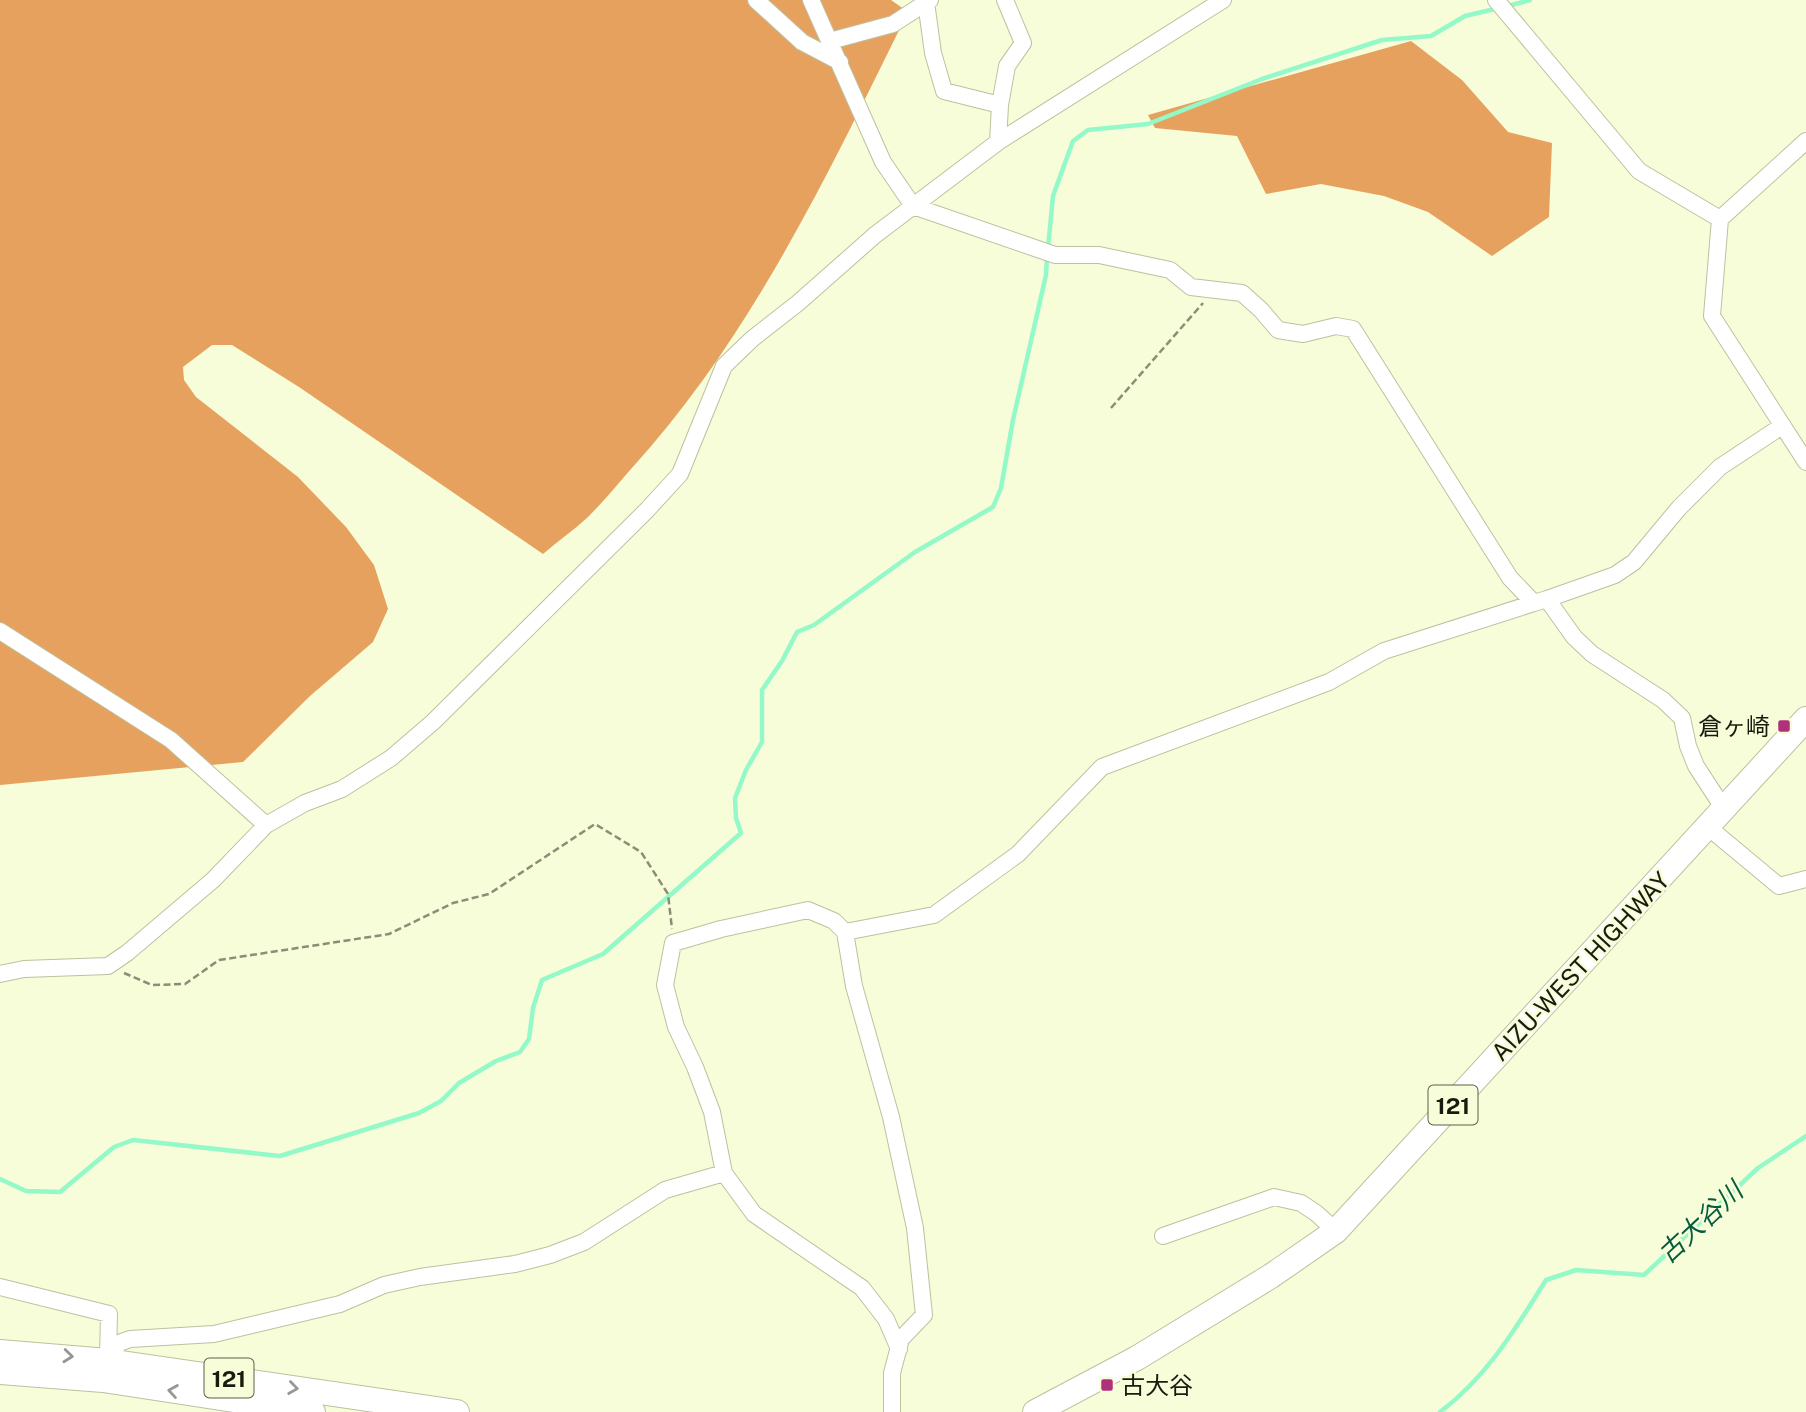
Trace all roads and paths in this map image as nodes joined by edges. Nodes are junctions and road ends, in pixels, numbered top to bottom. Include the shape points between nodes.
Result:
1 (756, 0) edge
2 (811, 0) edge
3 (1005, 0) edge
4 (1223, 0) edge
5 (1496, 0) edge
6 (928, 1) edge
7 (830, 41) junction
8 (840, 62) junction
9 (1000, 105) junction
10 (1806, 141) edge
11 (998, 142) junction
12 (913, 206) junction
13 (1720, 219) junction
14 (1215, 291) junction
15 (1111, 408) dead end
16 (1782, 426) junction
17 (1806, 462) edge
18 (1540, 601) junction
19 (0, 631) edge
20 (1806, 719) edge
21 (1716, 818) junction
22 (266, 825) junction
23 (1806, 879) edge
24 (845, 932) junction
25 (673, 943) junction
26 (108, 965) junction
27 (0, 974) edge
28 (724, 1174) junction
29 (1336, 1231) junction
30 (1163, 1236) dead end
31 (0, 1287) edge
32 (899, 1349) junction
33 (0, 1352) edge
34 (108, 1361) junction
35 (0, 1372) edge
36 (313, 1412) edge
37 (457, 1412) edge
38 (892, 1412) edge
39 (1035, 1412) edge

1 - 8 street via 802,41
2 - 7 street
3 - 9 street via 1023,43 1007,66
4 - 11 street
5 - 13 street via 1639,171
6 - 7 street via 893,24
6 - 9 street via 933,53 944,91
7 - 8 street
8 - 12 street via 883,162
9 - 11 street
10 - 13 street
11 - 12 street
12 - 14 street via 1055,254 1099,255 1170,270 1191,287
12 - 22 street via 724,366 680,474 433,722 391,758 342,789
13 - 16 street via 1712,316
14 - 15 path
14 - 18 street via 1242,293 1278,330 1303,334 1336,326 1353,329 1510,578
16 - 17 street
16 - 18 street via 1720,467 1634,562 1615,575
18 - 21 street via 1592,654 1663,700 1682,718
18 - 24 street via 1384,651 1329,682 1102,767 1018,854 934,915
19 - 22 street via 171,740
20 - 21 highway, AIZU-WEST HIGHWAY / 121
21 - 23 street via 1779,886
21 - 29 highway, AIZU-WEST HIGHWAY / 121
22 - 26 street via 213,880
24 - 25 street via 834,921 808,910
24 - 32 street via 854,986 891,1117 915,1228 924,1315 901,1339
25 - 26 path via 668,894 641,852 595,824 489,894 453,903 389,934 219,960 186,984 152,985
25 - 28 street via 665,985 676,1027 712,1112
26 - 27 street
28 - 32 street via 754,1214 862,1288 886,1319
28 - 34 street via 665,1190 584,1242 550,1255 384,1285 340,1304 214,1334 130,1339 119,1343
29 - 30 street via 1301,1203 1274,1197
29 - 39 highway, AIZU-WEST HIGHWAY / 121 via 1272,1276 1137,1358
31 - 34 street via 109,1314
32 - 38 street via 892,1373
33 -> 34 highway, 121
34 -> 37 highway, 121
36 -> 35 highway, 121 via 103,1380

